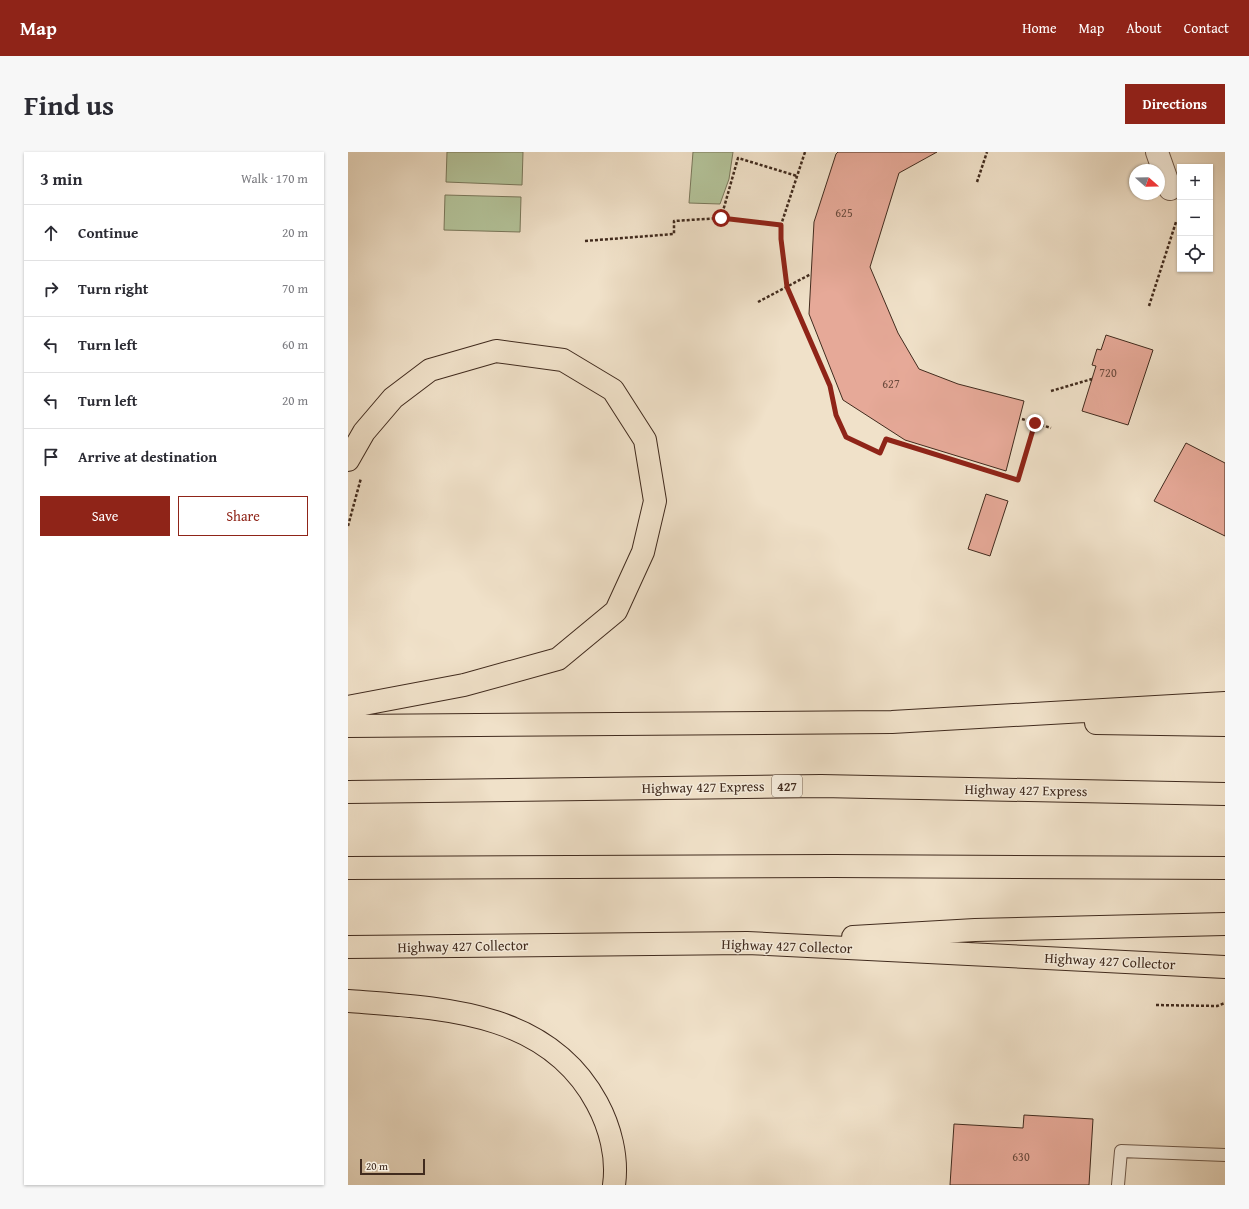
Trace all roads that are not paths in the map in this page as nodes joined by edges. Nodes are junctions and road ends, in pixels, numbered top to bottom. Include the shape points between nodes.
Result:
1 (1157, 152) edge
2 (1170, 189) dead end
3 (348, 460) edge
4 (1225, 703) edge
5 (348, 707) edge
6 (892, 722) junction
7 (1225, 725) edge
8 (348, 726) edge
9 (348, 792) edge
10 (1225, 794) edge
11 (348, 868) edge
12 (1225, 868) edge
13 (1225, 924) edge
14 (746, 943) junction
15 (348, 947) edge
16 (1225, 967) edge
17 (348, 1001) edge
18 (1225, 1156) edge
19 (614, 1185) edge
20 (1118, 1185) edge

1 - 2 street
3 - 5 highway via 364,432 393,398 430,370 496,351 563,360 613,390 645,440 656,501 644,552 616,611 558,659 464,685
4 - 6 highway
6 - 7 highway
6 - 8 highway
9 - 10 highway, Highway 427 Express / 427 via 821,786
11 - 12 highway
13 - 14 highway via 975,930
14 - 15 highway, Highway 427 Collector
14 - 16 highway, Highway 427 Collector
17 - 19 highway via 439,1008 473,1015 509,1026 557,1053 591,1092 603,1114 614,1156
18 - 20 lane via 1121,1151

